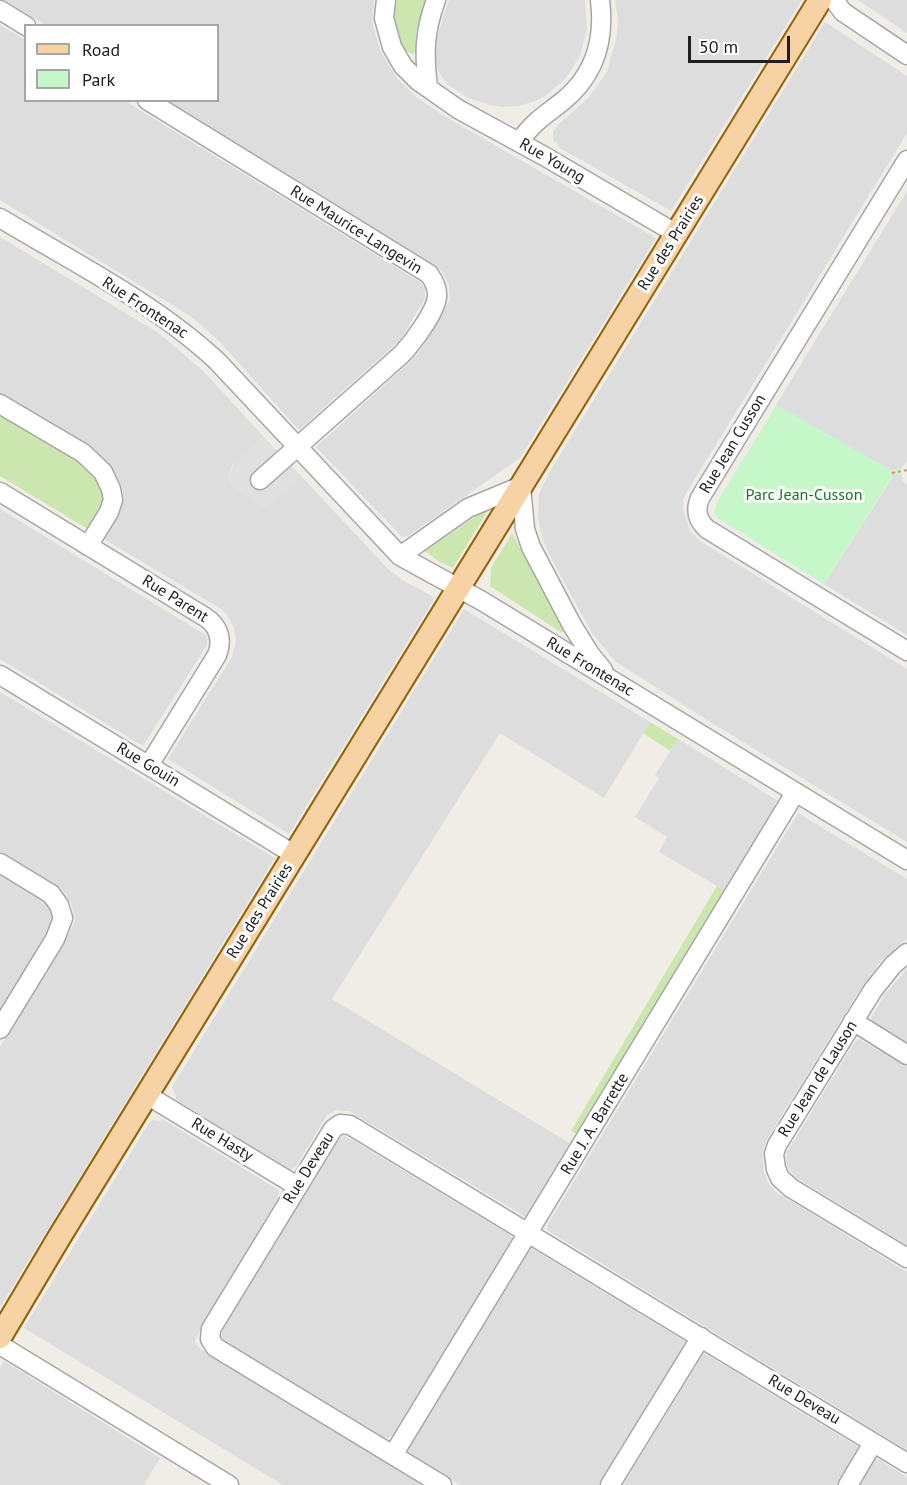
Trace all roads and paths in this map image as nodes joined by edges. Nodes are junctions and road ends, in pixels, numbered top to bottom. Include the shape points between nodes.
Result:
1 (386, 0) edge
2 (436, 0) edge
3 (600, 0) edge
4 (820, 0) edge
5 (834, 0) edge
6 (0, 10) edge
7 (24, 25) edge
8 (907, 55) edge
9 (428, 87) junction
10 (150, 102) edge
11 (519, 142) junction
12 (907, 160) edge
13 (0, 218) edge
14 (677, 234) junction
15 (0, 404) edge
16 (296, 446) junction
17 (907, 470) edge
18 (892, 473) dead end
19 (260, 480) dead end
20 (521, 486) junction
21 (0, 492) edge
22 (88, 546) junction
23 (400, 556) junction
24 (459, 588) junction
25 (907, 651) edge
26 (0, 675) edge
27 (615, 682) junction
28 (149, 765) junction
29 (795, 793) junction
30 (295, 855) junction
31 (907, 860) edge
32 (0, 863) edge
33 (907, 954) edge
34 (853, 1021) junction
35 (0, 1029) edge
36 (907, 1055) edge
37 (147, 1095) junction
38 (297, 1186) junction
39 (529, 1232) junction
40 (907, 1258) edge
41 (0, 1337) edge
42 (700, 1337) junction
43 (0, 1345) edge
44 (873, 1443) junction
45 (393, 1455) junction
46 (907, 1463) edge
47 (229, 1485) edge
48 (442, 1485) edge
49 (610, 1485) edge
50 (848, 1485) edge

1 - 9 street, Rue Young via 384,18 392,47 410,74
2 - 9 street via 425,42
3 - 11 street via 601,35 588,72 571,93 531,124
4 - 14 main road, Rue des Prairies
5 - 8 street via 843,12
6 - 7 street
9 - 11 street, Rue Young via 458,109
10 - 16 street, Rue Maurice-Langevin via 434,280 436,301 411,344
11 - 14 street, Rue Young
12 - 25 street, Rue Jean Cusson via 700,498 697,509 707,529
13 - 16 street, Rue Frontenac via 165,317 217,361
14 - 20 main road, Rue des Prairies
15 - 22 street via 83,453 103,472 111,489 111,506
16 - 19 street
16 - 23 street, Rue Frontenac
17 - 18 path
20 - 23 street via 468,508
20 - 24 main road, Rue des Prairies
20 - 27 street via 525,529 531,547 581,642
21 - 22 street, Rue Parent
22 - 28 street, Rue Parent via 205,616 218,629 217,655
23 - 24 street, Rue Frontenac
24 - 27 street, Rue Frontenac
24 - 30 main road, Rue des Prairies
26 - 28 street, Rue Gouin
27 - 29 street, Rue Frontenac
28 - 30 street, Rue Gouin
29 - 31 street, Rue Frontenac
29 - 39 street, Rue J. A. Barrette
30 - 37 main road, Rue des Prairies
32 - 35 street via 51,894 63,918 55,939
33 - 34 street, Rue Jean de Lauson via 883,975
34 - 36 street
34 - 40 street, Rue Jean de Lauson via 777,1145 776,1169 791,1188
37 - 38 street, Rue Hasty
37 - 41 main road, Rue des Prairies
38 - 39 street, Rue Deveau via 336,1125 345,1124
38 - 45 street, Rue Deveau via 211,1329 210,1339 215,1347
39 - 42 street, Rue Deveau
39 - 45 street, Rue J. A. Barrette
42 - 44 street, Rue Deveau
42 - 49 street
43 - 47 street
44 - 46 street, Rue Deveau
44 - 50 street
45 - 48 street, Rue Deveau

